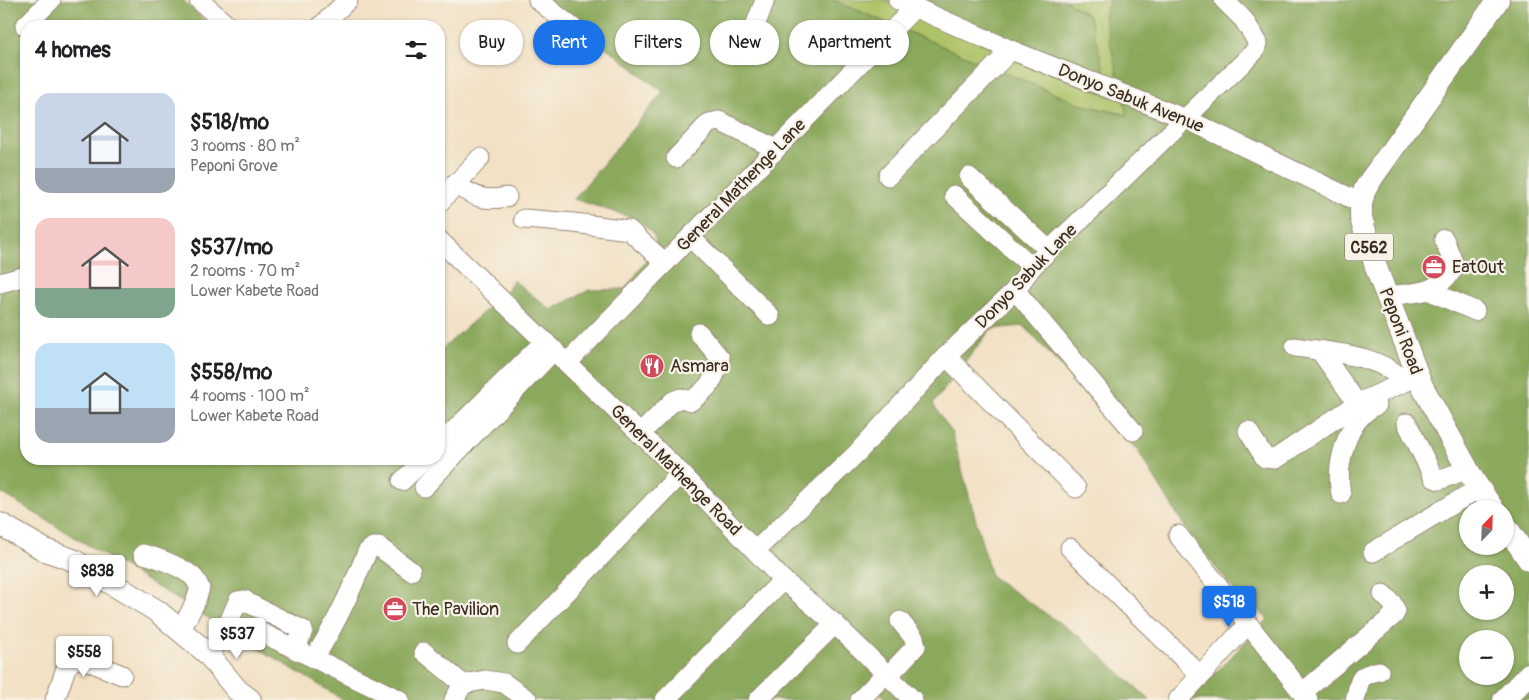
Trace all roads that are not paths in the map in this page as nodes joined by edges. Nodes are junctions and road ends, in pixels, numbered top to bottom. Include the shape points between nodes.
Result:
1 (51, 0) edge
2 (199, 0) edge
3 (348, 0) edge
4 (538, 0) edge
5 (765, 0) edge
6 (1224, 0) edge
7 (1498, 0) edge
8 (906, 4) edge
9 (31, 20) edge
10 (221, 20) edge
11 (327, 20) edge
12 (563, 20) edge
13 (757, 20) edge
14 (1011, 50) junction
15 (1186, 119) junction
16 (774, 152) junction
17 (480, 158) dead end
18 (676, 158) dead end
19 (888, 176) dead end
20 (969, 177) dead end
21 (454, 184) junction
22 (445, 195) edge
23 (954, 195) dead end
24 (507, 197) dead end
25 (1361, 203) junction
26 (524, 219) dead end
27 (690, 237) junction
28 (1444, 239) dead end
29 (1049, 250) junction
30 (445, 252) edge
31 (665, 263) junction
32 (1032, 267) junction
33 (20, 278) edge
34 (0, 283) edge
35 (1015, 290) junction
36 (1428, 290) junction
37 (1388, 296) junction
38 (1475, 311) dead end
39 (770, 316) dead end
40 (699, 333) dead end
41 (551, 347) junction
42 (1295, 347) dead end
43 (1320, 351) junction
44 (513, 356) dead end
45 (946, 356) junction
46 (1415, 381) junction
47 (1352, 396) dead end
48 (1407, 423) dead end
49 (1248, 430) dead end
50 (1133, 431) dead end
51 (640, 434) junction
52 (445, 440) edge
53 (445, 464) edge
54 (419, 465) edge
55 (444, 465) edge
56 (681, 473) junction
57 (1473, 479) junction
58 (402, 481) dead end
59 (424, 487) dead end
60 (1076, 488) dead end
61 (1340, 494) dead end
62 (1487, 500) edge
63 (0, 524) edge
64 (1178, 535) dead end
65 (1514, 538) edge
66 (1070, 548) dead end
67 (756, 550) junction
68 (1373, 552) dead end
69 (143, 554) dead end
70 (1529, 560) edge
71 (411, 571) dead end
72 (783, 580) junction
73 (1383, 594) dead end
74 (900, 621) dead end
75 (835, 624) junction
76 (1248, 624) junction
77 (181, 630) junction
78 (228, 633) junction
79 (517, 644) dead end
80 (296, 650) junction
81 (424, 652) dead end
82 (207, 654) junction
83 (314, 658) junction
84 (1379, 671) dead end
85 (122, 675) dead end
86 (887, 675) junction
87 (1201, 676) junction
88 (1528, 677) edge
89 (458, 692) edge
90 (1305, 696) edge
91 (243, 697) edge
92 (55, 700) edge
93 (400, 700) edge
94 (528, 700) edge
95 (665, 700) edge
96 (758, 700) edge
97 (860, 700) edge
98 (913, 700) edge
99 (1178, 700) edge
100 (1355, 700) edge
101 (1504, 700) edge

1 - 9 street
2 - 10 street
3 - 11 street
4 - 12 street
5 - 13 street
6 - 15 street, Donyo Sabuk Lane via 1244,20 1258,43 1254,52
7 - 25 main road, Peponi Road / C562 via 1372,178
8 - 14 street, Donyo Sabuk Avenue
8 - 16 street, General Mathenge Lane
14 - 15 street, Donyo Sabuk Avenue
14 - 19 street
15 - 25 street, Donyo Sabuk Avenue
15 - 29 street, Donyo Sabuk Lane
16 - 18 street via 768,145 719,121 709,123
16 - 27 street, General Mathenge Lane
17 - 21 street
20 - 29 street
21 - 22 street
21 - 24 street via 478,198
23 - 32 street
25 - 37 main road, Peponi Road / C562 via 1365,235
26 - 31 street via 629,230
27 - 31 street, General Mathenge Lane
27 - 39 street
28 - 36 street via 1455,269
29 - 32 street, Donyo Sabuk Lane
30 - 41 street, General Mathenge Road
31 - 41 street, General Mathenge Lane
32 - 35 street, Donyo Sabuk Lane
33 - 34 street
35 - 45 street, Donyo Sabuk Lane
35 - 50 street
36 - 37 street
36 - 38 street
37 - 46 main road, Peponi Road / C562
40 - 51 street via 720,358 716,374 707,389 691,401 681,398 673,401
41 - 44 street
41 - 51 street, General Mathenge Road
41 - 52 street
41 - 53 street
42 - 43 street
43 - 46 street via 1384,366
43 - 47 street
45 - 60 street
45 - 67 street, Donyo Sabuk Lane via 856,454
46 - 49 street via 1360,402 1275,459 1265,458
46 - 57 main road, Peponi Road / C562
46 - 61 street via 1358,419 1340,463
48 - 57 street via 1434,478
51 - 56 street, General Mathenge Road
54 - 58 street
55 - 59 street
56 - 67 street, General Mathenge Road
56 - 79 street
57 - 62 main road, Peponi Road / C562
57 - 68 street
63 - 77 main road via 45,550 73,560 157,611
64 - 76 street
65 - 70 main road
66 - 87 street
67 - 72 street, General Mathenge Road
69 - 77 street via 188,573 200,588
71 - 83 street via 380,547 373,547 367,552 344,605
72 - 75 street, General Mathenge Road
72 - 95 street
73 - 90 street via 1395,608 1394,615
74 - 86 street via 914,638 916,646
75 - 86 street, General Mathenge Road
75 - 96 street
76 - 87 street
76 - 90 street
77 - 82 main road
78 - 80 street via 258,631
78 - 80 street via 228,624 238,601 245,600 303,630
78 - 82 street
80 - 83 street
81 - 89 street
82 - 91 main road
83 - 93 street
84 - 100 street via 1362,677 1357,684
85 - 92 street via 74,658 66,668
86 - 97 street
86 - 98 street, General Mathenge Road
87 - 99 street
88 - 101 main road
89 - 94 street via 485,680 504,683

